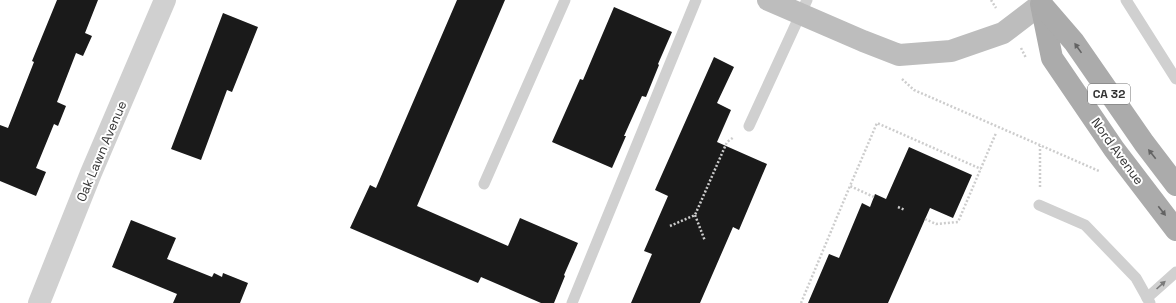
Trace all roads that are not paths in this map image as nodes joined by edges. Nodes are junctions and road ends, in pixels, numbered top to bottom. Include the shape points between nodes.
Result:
1 (165, 0) edge
2 (565, 0) edge
3 (696, 0) edge
4 (768, 0) edge
5 (1126, 0) edge
6 (1042, 1) edge
7 (804, 7) edge
8 (1176, 79) edge
9 (749, 126) dead end
10 (484, 184) dead end
11 (1176, 185) edge
12 (1039, 205) road end
13 (1176, 230) edge
14 (1176, 272) edge
15 (1148, 300) edge
16 (39, 303) edge
17 (572, 303) edge

1 - 16 street, Oak Lawn Avenue
2 - 10 lane
3 - 17 lane
4 - 7 street
5 - 8 lane
6 - 7 street via 1003,33 951,50 899,55 863,41
11 -> 6 main road, Nord Avenue / CA 32
6 -> 13 main road, Nord Avenue / CA 32 via 1052,58 1114,149
7 - 9 lane
12 - 15 lane via 1084,225 1136,278
15 -> 14 lane

